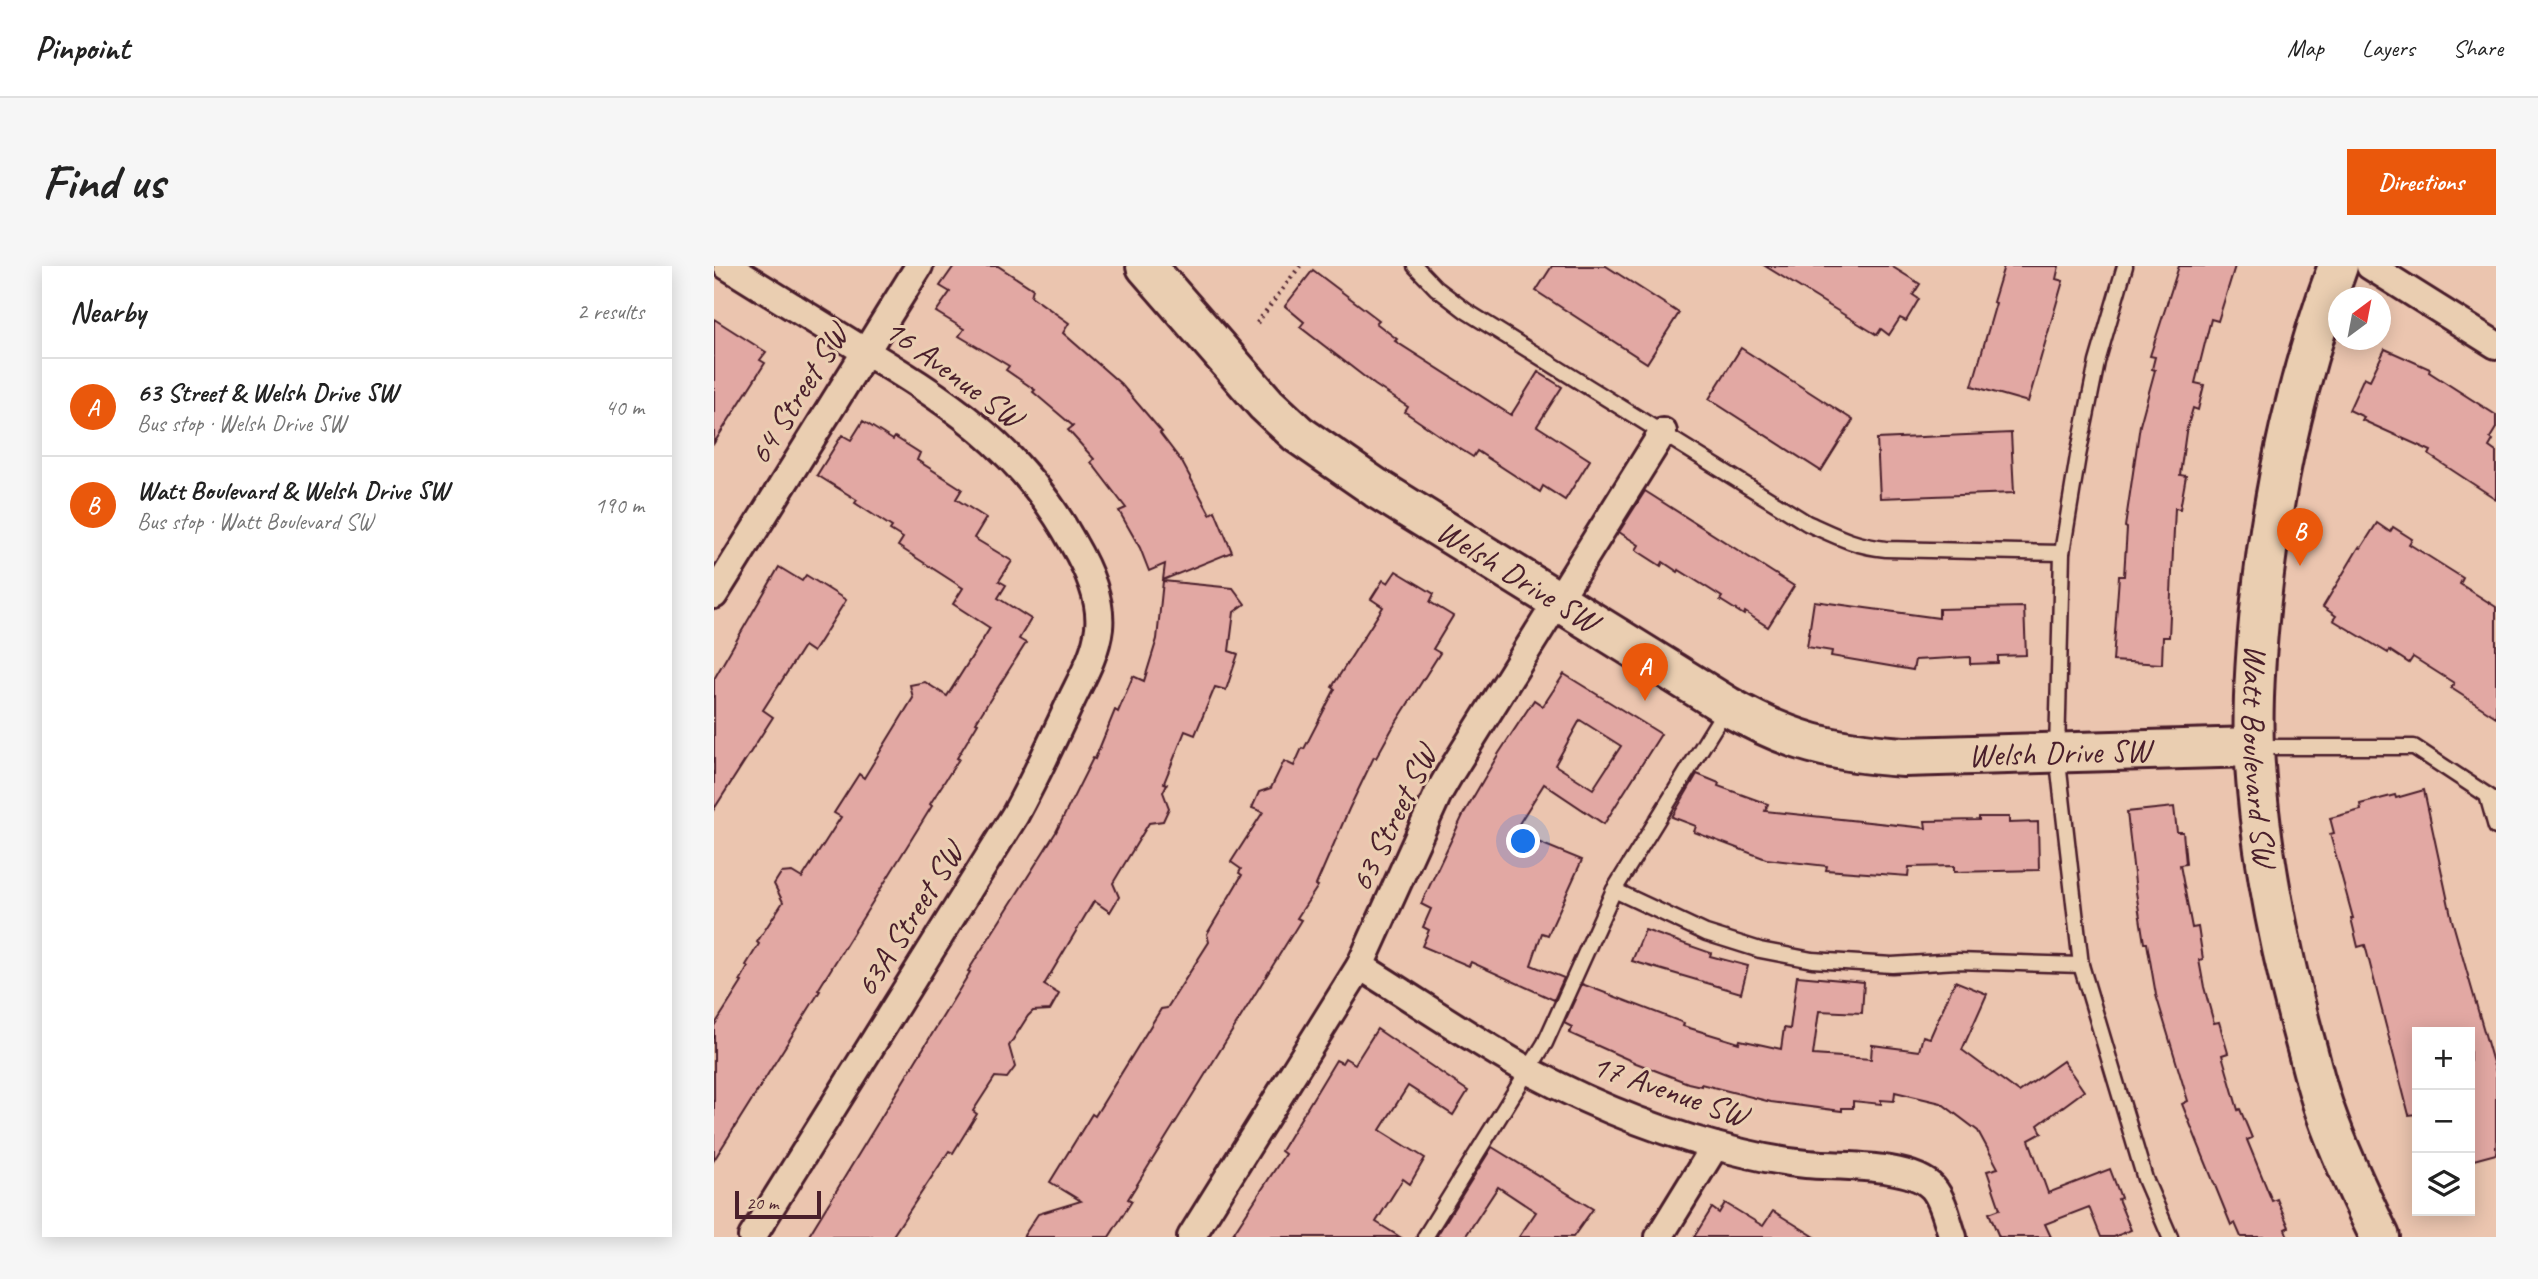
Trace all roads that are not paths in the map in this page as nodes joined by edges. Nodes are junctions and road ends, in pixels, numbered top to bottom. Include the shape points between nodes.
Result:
1 (727, 266) edge
2 (919, 266) edge
3 (1146, 266) edge
4 (1415, 266) edge
5 (2125, 266) edge
6 (2338, 266) edge
7 (2370, 266) edge
8 (2496, 345) edge
9 (866, 351) junction
10 (1663, 432) junction
11 (2062, 554) junction
12 (714, 595) edge
13 (1556, 601) junction
14 (1099, 625) joint
15 (1727, 706) junction
16 (2254, 747) junction
17 (2057, 753) junction
18 (2491, 797) edge
19 (2496, 827) edge
20 (1614, 890) junction
21 (2081, 965) junction
22 (1360, 966) junction
23 (1528, 1070) junction
24 (1715, 1146) junction
25 (752, 1237) edge
26 (1191, 1237) edge
27 (1425, 1237) edge
28 (1659, 1237) edge
29 (1953, 1237) edge
30 (2170, 1237) edge
31 (2380, 1237) edge

1 - 9 street, 16 Avenue SW
2 - 9 street, 64 Street SW
3 - 13 street, Welsh Drive SW via 1266,404 1298,434
4 - 10 lane via 1466,311
5 - 11 lane via 2097,362
6 - 16 street, Watt Boulevard SW via 2320,313 2284,447 2256,645
7 - 8 street
9 - 12 street, 64 Street SW
9 - 14 street, 16 Avenue SW via 946,401 1032,479 1081,556 1093,587
10 - 11 lane via 1807,523 1858,546
10 - 13 street, 63 Street SW
11 - 17 lane
13 - 15 street, Welsh Drive SW
13 - 22 street, 63 Street SW via 1438,794
14 - 25 street, 63A Street SW via 1090,660 1015,815
15 - 17 street, Welsh Drive SW via 1808,744 1854,753 1904,757
15 - 20 lane
16 - 17 street, Welsh Drive SW
16 - 18 lane via 2414,747
16 - 31 street, Watt Boulevard SW via 2268,880 2291,991 2325,1111
17 - 21 lane
18 - 19 lane
20 - 21 lane via 1706,933 1812,960 1892,965 1957,961
20 - 23 lane via 1545,1043
21 - 30 lane via 2145,1179
22 - 23 street, 17 Avenue SW
22 - 26 street, 63 Street SW
23 - 24 street, 17 Avenue SW via 1651,1127
23 - 27 lane
24 - 28 street
24 - 29 street, 17 Avenue SW via 1804,1164 1891,1171 1923,1180 1938,1195

